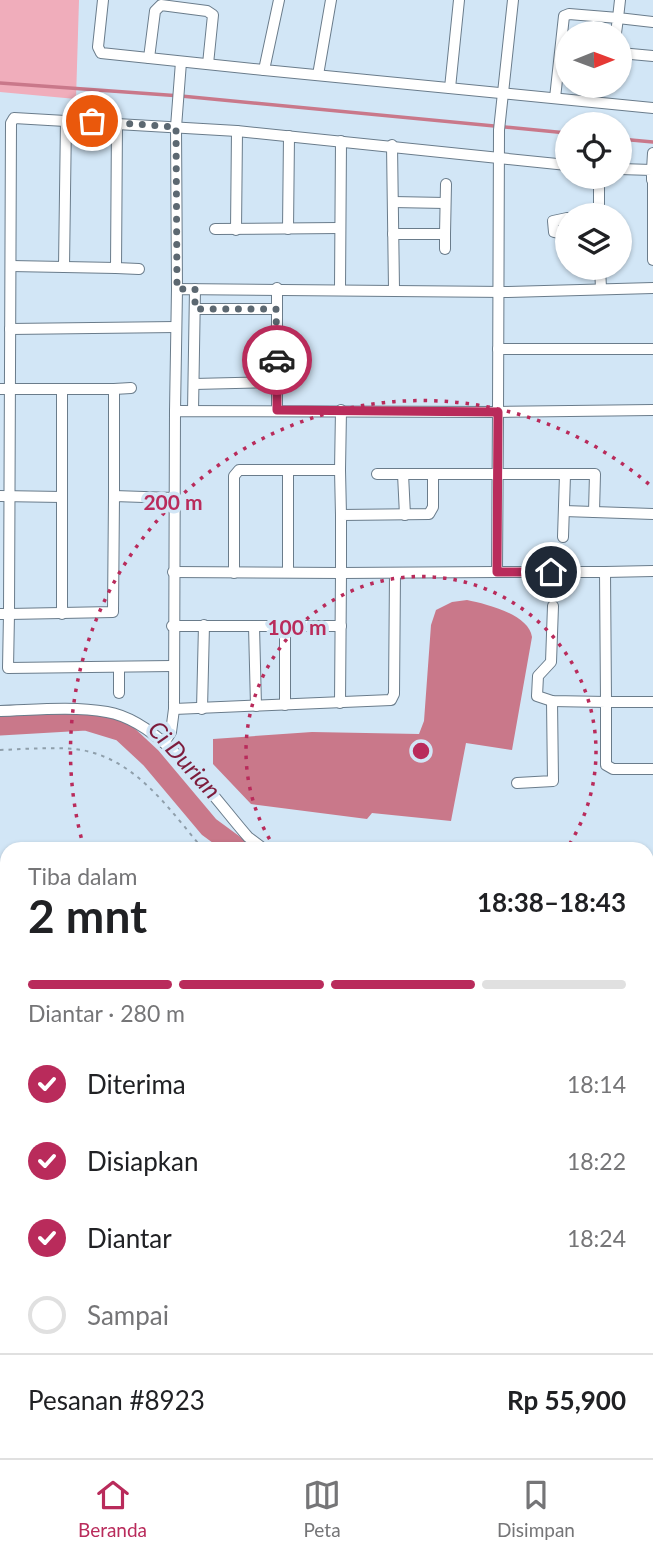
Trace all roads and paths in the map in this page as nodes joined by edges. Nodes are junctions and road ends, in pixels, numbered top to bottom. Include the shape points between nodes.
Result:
1 (103, 0) edge
2 (279, 0) edge
3 (331, 0) edge
4 (459, 0) edge
5 (513, 0) edge
6 (620, 0) edge
7 (618, 18) junction
8 (563, 21) edge
9 (618, 21) edge
10 (653, 22) edge
11 (632, 54) edge
12 (653, 56) edge
13 (149, 58) junction
14 (181, 62) junction
15 (208, 64) junction
16 (264, 70) junction
17 (318, 75) junction
18 (450, 88) junction
19 (501, 94) junction
20 (555, 98) joint
21 (653, 108) edge
22 (66, 120) junction
23 (117, 122) junction
24 (176, 127) junction
25 (237, 131) junction
26 (289, 136) junction
27 (341, 141) junction
28 (392, 145) junction
29 (653, 153) edge
30 (498, 157) junction
31 (555, 164) edge
32 (632, 172) edge
33 (652, 177) edge
34 (5, 179) edge
35 (446, 184) dead end
36 (393, 202) junction
37 (445, 203) junction
38 (339, 228) junction
39 (215, 229) dead end
40 (288, 229) junction
41 (236, 230) junction
42 (653, 233) edge
43 (393, 234) junction
44 (445, 234) junction
45 (5, 235) edge
46 (445, 249) dead end
47 (653, 260) edge
48 (10, 266) junction
49 (64, 267) junction
50 (116, 268) junction
51 (139, 269) dead end
52 (601, 280) edge
53 (277, 288) junction
54 (340, 288) junction
55 (601, 288) junction
56 (653, 288) edge
57 (177, 289) junction
58 (195, 289) junction
59 (394, 289) junction
60 (5, 290) edge
61 (499, 292) junction
62 (195, 309) junction
63 (276, 309) junction
64 (176, 327) junction
65 (10, 329) junction
66 (498, 349) junction
67 (653, 349) edge
68 (277, 382) junction
69 (194, 384) junction
70 (131, 388) dead end
71 (5, 389) edge
72 (114, 389) junction
73 (62, 390) junction
74 (277, 410) junction
75 (341, 410) junction
76 (653, 410) edge
77 (175, 411) junction
78 (193, 411) junction
79 (498, 412) junction
80 (5, 444) edge
81 (288, 470) junction
82 (340, 470) junction
83 (377, 474) dead end
84 (403, 474) junction
85 (433, 475) junction
86 (498, 475) junction
87 (565, 475) junction
88 (5, 496) edge
89 (114, 496) junction
90 (62, 497) junction
91 (174, 498) junction
92 (564, 511) junction
93 (594, 512) junction
94 (653, 514) edge
95 (341, 515) junction
96 (405, 515) junction
97 (563, 537) dead end
98 (5, 561) edge
99 (653, 571) edge
100 (173, 572) junction
101 (288, 572) junction
102 (497, 572) junction
103 (605, 572) junction
104 (234, 573) junction
105 (341, 573) junction
106 (395, 573) junction
107 (553, 606) dead end
108 (4, 614) edge
109 (62, 614) junction
110 (204, 625) junction
111 (285, 625) junction
112 (172, 626) junction
113 (254, 626) junction
114 (341, 626) junction
115 (172, 666) junction
116 (4, 668) edge
117 (118, 668) junction
118 (119, 693) dead end
119 (552, 701) junction
120 (606, 702) junction
121 (653, 702) edge
122 (340, 703) junction
123 (285, 705) junction
124 (256, 706) junction
125 (174, 709) junction
126 (202, 709) junction
127 (0, 711) edge
128 (164, 743) junction
129 (0, 750) edge
130 (653, 769) edge
131 (517, 783) dead end
132 (197, 842) edge
133 (255, 842) edge

1 - 13 street via 99,51
2 - 16 street
3 - 17 street
4 - 18 street
5 - 19 street
6 - 7 street
7 - 8 street via 569,14
7 - 9 street
7 - 10 street
11 - 12 street
13 - 14 street
13 - 15 street via 155,11 161,5 213,15
14 - 15 street
14 - 24 street
15 - 16 street
16 - 17 street
17 - 18 street
18 - 19 street
19 - 20 street
19 - 30 street
20 - 21 street
22 - 23 street
22 - 34 street via 12,120
22 - 49 street
23 - 24 street
23 - 50 street
24 - 25 street
24 - 57 street
25 - 26 street
25 - 41 street
26 - 27 street
26 - 40 street
27 - 28 street
27 - 38 street
28 - 30 street
28 - 36 street
29 - 33 street
30 - 31 street
30 - 61 street
32 - 33 street
33 - 42 street
34 - 45 street
35 - 37 street
36 - 37 street
36 - 43 street
37 - 44 street
38 - 40 street
38 - 54 street
39 - 41 street
40 - 41 street
42 - 47 street
43 - 44 street
43 - 59 street
44 - 46 street
45 - 48 street
48 - 49 street
48 - 60 street
49 - 50 street
50 - 51 street
52 - 55 street
53 - 54 street
53 - 58 street
53 - 63 street
54 - 59 street
55 - 56 street
55 - 61 street
57 - 58 street
57 - 64 street
58 - 62 street
59 - 61 street
60 - 65 street
61 - 66 street
62 - 63 street
62 - 69 street
63 - 68 street
64 - 65 street
64 - 77 street
65 - 71 street
66 - 67 street
66 - 79 street
68 - 69 street
68 - 74 street
69 - 78 street
70 - 72 street
71 - 73 street
71 - 80 street
72 - 73 street
72 - 89 street
73 - 90 street
74 - 75 street
74 - 78 street
75 - 79 street
75 - 82 street
76 - 79 street
77 - 78 street
77 - 91 street
79 - 86 street
80 - 88 street
81 - 82 street
81 - 101 street
81 - 104 street via 235,473
82 - 95 street
83 - 84 street
84 - 85 street
84 - 96 street
85 - 86 street
85 - 96 street via 431,512
86 - 87 street
86 - 102 street
87 - 92 street
87 - 93 street via 595,469
88 - 90 street
88 - 98 street
89 - 91 street
89 - 109 street via 114,610 107,615
90 - 109 street
91 - 100 street
92 - 93 street
92 - 97 street
93 - 94 street
95 - 96 street
95 - 105 street
98 - 108 street
99 - 103 street
100 - 104 street
100 - 112 street
101 - 104 street
101 - 105 street
102 - 103 street
102 - 106 street
103 - 120 street
105 - 106 street
105 - 114 street
106 - 122 street via 393,698
107 - 119 street via 551,662 538,676 537,694
108 - 109 street
108 - 116 street
110 - 112 street
110 - 113 street
110 - 126 street
111 - 113 street
111 - 114 street
111 - 123 street
112 - 115 street
113 - 124 street
114 - 122 street
115 - 117 street
115 - 125 street
116 - 117 street
117 - 118 street
119 - 120 street
119 - 131 street via 553,780
120 - 121 street
120 - 130 street via 606,765
122 - 123 street
123 - 124 street
124 - 126 street
125 - 126 street
125 - 128 street via 171,732
127 - 128 street via 108,712 138,724
128 - 133 street
129 - 132 path via 76,750 125,766 151,788

